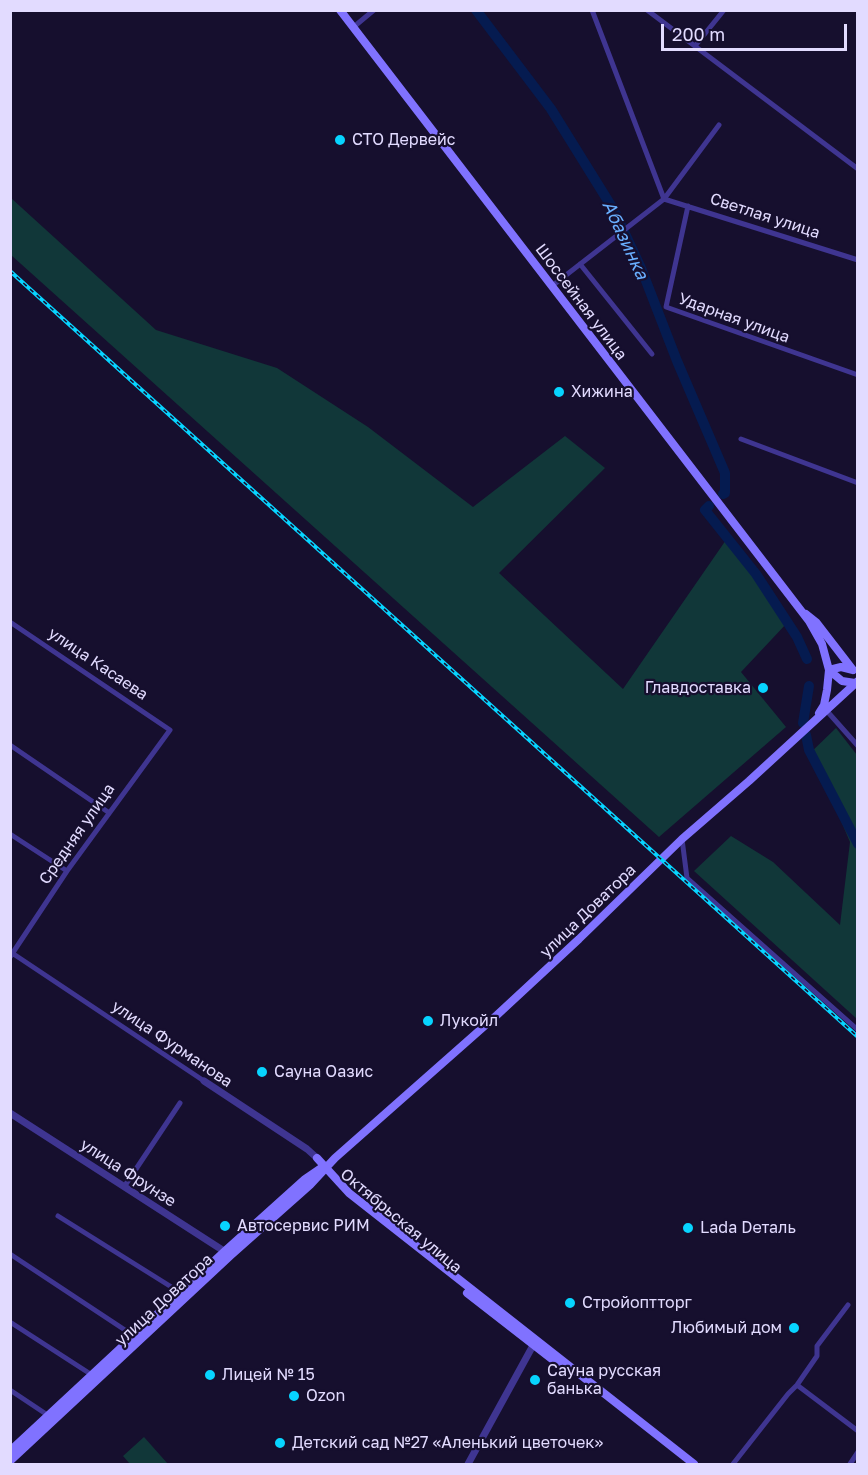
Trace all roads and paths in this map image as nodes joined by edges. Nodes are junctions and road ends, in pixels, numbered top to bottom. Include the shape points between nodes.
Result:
1 (342, 10) edge
2 (374, 10) edge
3 (592, 10) edge
4 (647, 10) edge
5 (724, 10) edge
6 (356, 25) junction
7 (695, 46) junction
8 (719, 125) dead end
9 (858, 170) edge
10 (664, 199) junction
11 (688, 206) junction
12 (858, 261) edge
13 (580, 264) junction
14 (553, 285) junction
15 (651, 354) dead end
16 (858, 375) edge
17 (741, 439) dead end
18 (858, 483) edge
19 (800, 609) junction
20 (10, 622) edge
21 (829, 670) junction
22 (855, 671) edge
23 (857, 682) edge
24 (826, 710) junction
25 (813, 722) junction
26 (170, 730) joint
27 (10, 745) edge
28 (858, 746) edge
29 (108, 812) junction
30 (10, 834) edge
31 (682, 839) junction
32 (67, 871) junction
33 (11, 954) edge
34 (858, 1030) edge
35 (204, 1082) joint
36 (180, 1103) dead end
37 (10, 1113) edge
38 (317, 1158) joint
39 (323, 1168) junction
40 (124, 1187) junction
41 (58, 1216) dead end
42 (227, 1253) junction
43 (10, 1254) edge
44 (181, 1293) junction
45 (848, 1305) dead end
46 (10, 1322) edge
47 (134, 1336) junction
48 (534, 1342) junction
49 (92, 1375) junction
50 (797, 1385) junction
51 (10, 1390) edge
52 (49, 1416) junction
53 (858, 1431) edge
54 (10, 1451) edge
55 (858, 1452) edge
56 (10, 1461) edge
57 (468, 1464) edge
58 (687, 1464) edge
59 (694, 1464) edge
60 (733, 1464) edge
61 (850, 1464) edge

1 - 6 main road, Шоссейная улица
1 - 14 main road, Шоссейная улица
2 - 6 street
3 - 10 street
4 - 7 street
5 - 7 street
6 - 14 main road, Шоссейная улица
7 - 9 street
8 - 10 street
10 - 11 street, Светлая улица
10 - 13 street
11 - 12 street, Светлая улица
11 - 16 street, Ударная улица via 666,307
13 - 14 street
13 - 15 street
14 - 19 main road, Шоссейная улица
17 - 18 street
19 - 21 main road, Шоссейная улица via 822,644
19 - 22 main road, Шоссейная улица via 816,622
20 - 26 street, улица Касаева
21 - 22 main road via 841,667
21 - 23 main road via 842,681
21 - 25 main road
23 - 24 main road, улица Доватора
24 - 25 main road, улица Доватора
24 - 28 street
25 - 31 main road, улица Доватора
26 - 29 street, Средняя улица
27 - 29 street
29 - 32 street, Средняя улица
30 - 32 street
31 - 34 street via 687,878
31 - 39 main road, улица Доватора via 513,1000
32 - 33 street, Средняя улица
33 - 35 street, улица Фурманова
35 - 38 street, улица Фурманова
36 - 40 street
37 - 40 street, улица Фрунзе
38 - 39 main road, Октябрьская улица
39 - 42 main road, улица Доватора via 305,1179
39 - 48 main road, Октябрьская улица
40 - 42 street, улица Фрунзе
41 - 44 street
42 - 44 main road, улица Доватора
42 - 56 main road, улица Доватора
43 - 47 street
44 - 47 main road, улица Доватора
45 - 50 street via 817,1346 817,1356
46 - 49 street
47 - 49 main road, улица Доватора
48 - 57 street
48 - 58 main road, Октябрьская улица
48 - 59 main road, Октябрьская улица
49 - 52 main road, улица Доватора
50 - 53 street
50 - 60 street
51 - 52 street
52 - 54 main road, улица Доватора
55 - 61 street

